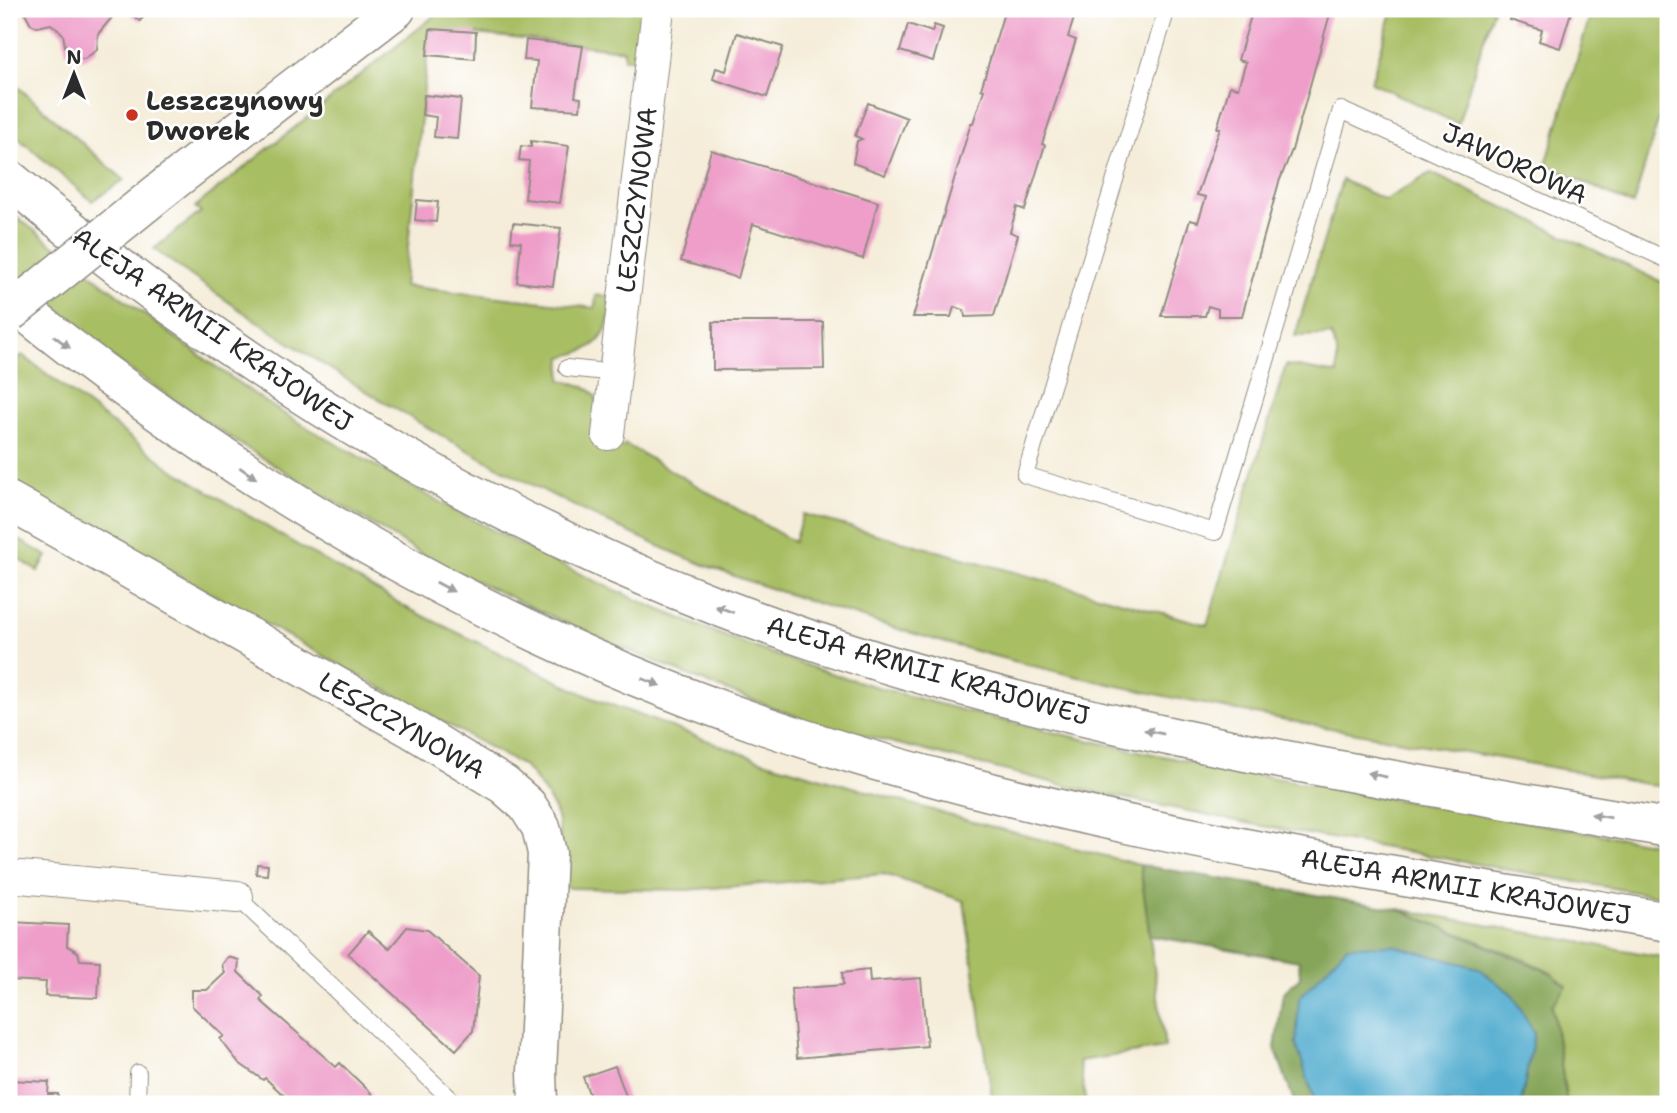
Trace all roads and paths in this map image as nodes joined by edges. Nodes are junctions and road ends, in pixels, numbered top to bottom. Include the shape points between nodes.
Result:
1 (396, 9) edge
2 (658, 9) edge
3 (1167, 9) edge
4 (9, 179) edge
5 (1668, 260) edge
6 (9, 299) edge
7 (9, 313) edge
8 (567, 368) dead end
9 (616, 373) junction
10 (608, 434) dead end
11 (9, 502) edge
12 (1668, 828) edge
13 (9, 876) edge
14 (237, 897) joint
15 (1668, 922) edge
16 (138, 1073) dead end
17 (137, 1104) edge
18 (456, 1104) edge
19 (538, 1104) edge

1 - 7 main road, bridge
2 - 9 street, LESZCZYNOWA
3 - 5 lane, JAWOROWA via 1025,475 1215,532 1341,110
12 -> 4 main road, ALEJA ARMII KRAJOWEJ via 1122,725 866,658 699,599 529,524 358,431 156,296
6 -> 15 main road, ALEJA ARMII KRAJOWEJ via 254,478 374,549 596,660 760,724 911,771 1069,809
8 - 9 lane
9 - 10 street, LESZCZYNOWA
11 - 19 main road, LESZCZYNOWA via 412,729 505,785 527,805 541,827 547,853
13 - 14 street
14 - 18 lane
16 - 17 lane

